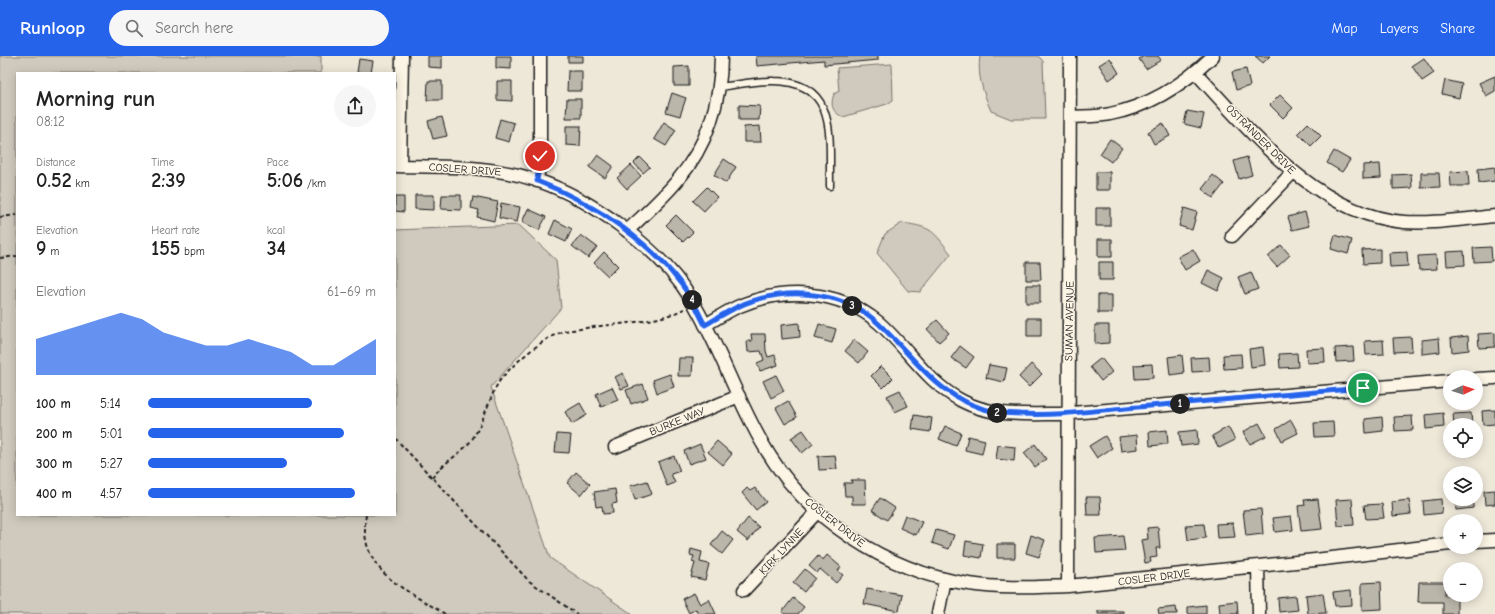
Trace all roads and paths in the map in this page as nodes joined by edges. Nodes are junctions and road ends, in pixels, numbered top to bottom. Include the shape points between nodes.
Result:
1 (402, 56) edge
2 (540, 56) edge
3 (721, 56) edge
4 (1070, 56) edge
5 (1213, 56) edge
6 (1196, 73) junction
7 (719, 87) junction
8 (1070, 116) junction
9 (398, 166) edge
10 (1293, 172) junction
11 (537, 181) junction
12 (830, 186) dead end
13 (16, 215) edge
14 (1495, 216) edge
15 (0, 217) edge
16 (628, 231) junction
17 (1232, 236) dead end
18 (16, 256) edge
19 (0, 258) edge
20 (694, 304) junction
21 (705, 325) junction
22 (1495, 378) edge
23 (1483, 379) edge
24 (1443, 382) edge
25 (739, 396) junction
26 (1068, 413) junction
27 (396, 439) edge
28 (615, 447) dead end
29 (432, 478) junction
30 (818, 511) junction
31 (366, 516) edge
32 (1495, 540) edge
33 (1483, 541) edge
34 (1443, 545) edge
35 (1258, 566) junction
36 (945, 579) junction
37 (1068, 586) junction
38 (744, 590) dead end
39 (445, 614) edge
40 (577, 614) edge
41 (938, 614) edge
42 (1259, 614) edge

1 - 9 street
2 - 11 street via 540,156
3 - 7 street
4 - 8 street, SUMAN AVENUE
5 - 6 street
6 - 8 street via 1170,91 1130,109 1109,114
6 - 10 street, OSTRANDER DRIVE
7 - 12 lane via 774,81 809,89 824,106 829,129
7 - 16 street via 714,112 700,148 677,182
8 - 26 street, SUMAN AVENUE
9 - 11 street, COSLER DRIVE via 485,169
10 - 14 street, OSTRANDER DRIVE via 1338,202 1383,218 1423,222
10 - 17 street
11 - 16 street, COSLER DRIVE via 576,198
13 - 15 path
16 - 20 street, COSLER DRIVE via 674,276
18 - 19 path
20 - 21 street, COSLER DRIVE
20 - 29 path via 673,314 559,333 537,347 521,358 498,383 481,424 472,438 462,452 444,463
21 - 25 street, COSLER DRIVE
21 - 26 street via 735,307 771,296 808,294 826,297 859,310 878,322 933,381 962,401 997,413
22 - 23 street
24 - 26 street
25 - 28 street, BURKE WAY
25 - 30 street, COSLER DRIVE via 764,448 779,470
26 - 37 street, SUMAN AVENUE
27 - 29 path
29 - 40 path via 529,581
30 - 36 street, COSLER DRIVE via 871,550 906,566
30 - 38 street, KIRK LYNNE
31 - 39 path via 366,538 371,558 379,570
32 - 33 street
34 - 35 street, COSLER DRIVE
35 - 37 street, COSLER DRIVE
35 - 42 street
36 - 37 street, COSLER DRIVE via 994,586
36 - 41 street

